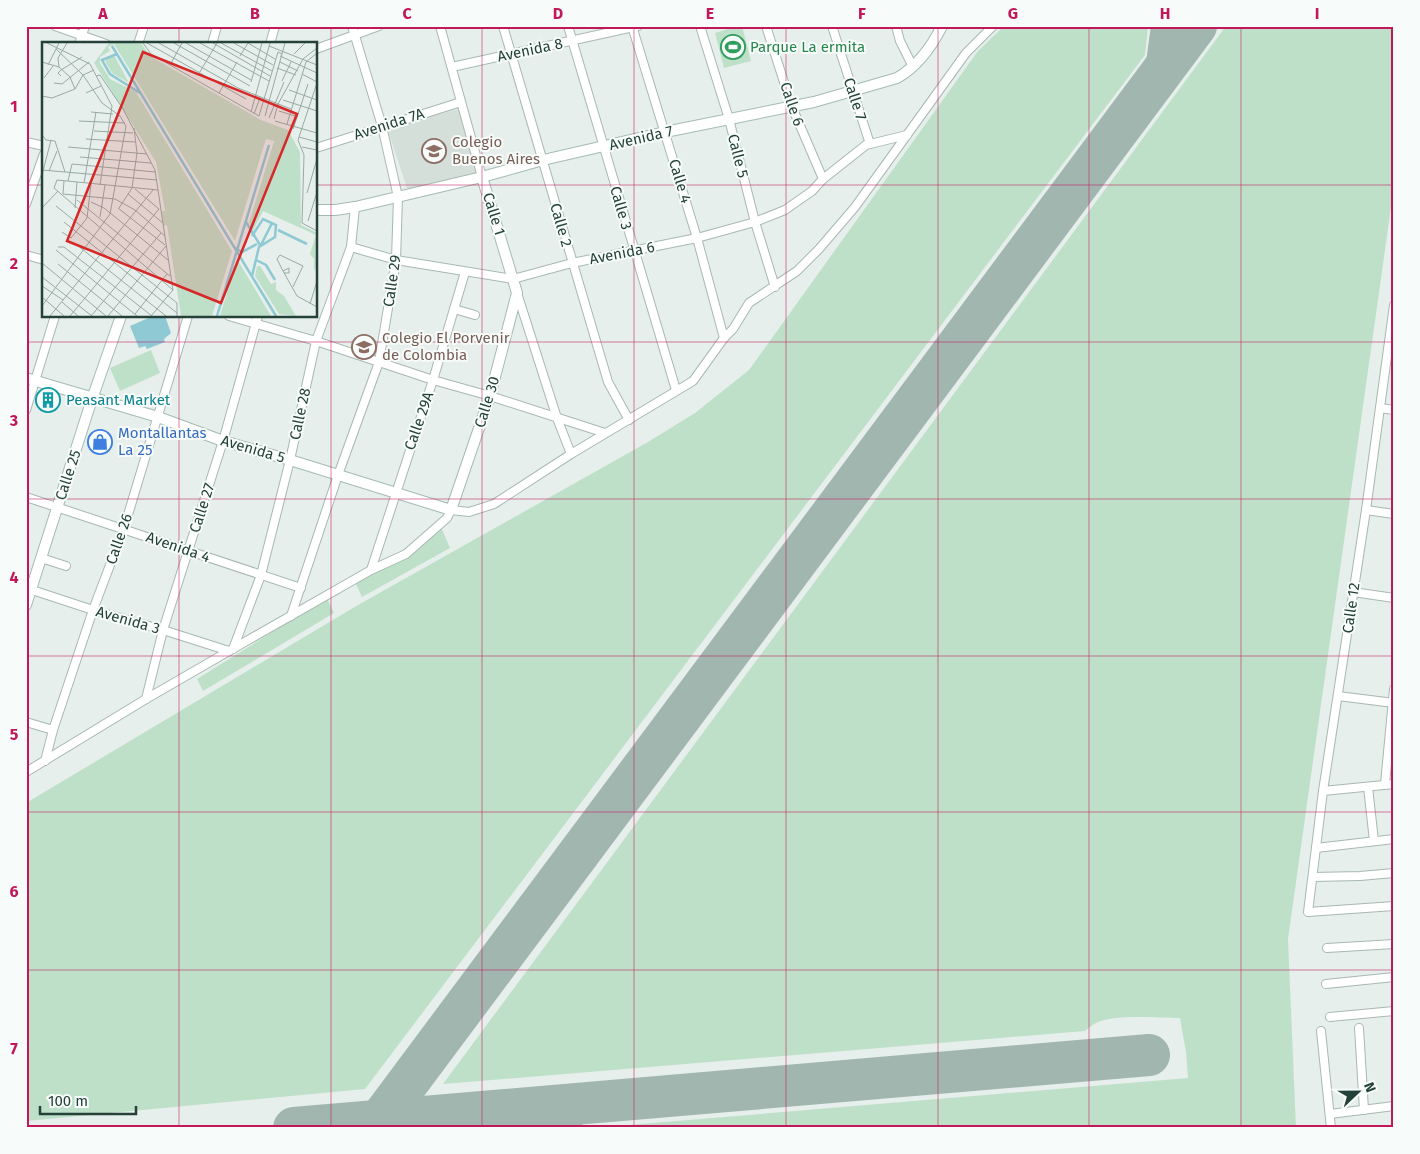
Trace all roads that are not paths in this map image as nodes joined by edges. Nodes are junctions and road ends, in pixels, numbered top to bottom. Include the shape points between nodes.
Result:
1 (55, 26) edge
2 (85, 26) edge
3 (144, 26) edge
4 (217, 26) edge
5 (275, 26) edge
6 (352, 26) edge
7 (379, 26) edge
8 (440, 26) edge
9 (503, 26) edge
10 (568, 26) edge
11 (700, 26) edge
12 (766, 26) edge
13 (832, 26) edge
14 (896, 26) edge
15 (942, 26) edge
16 (992, 26) edge
17 (634, 27) edge
18 (355, 36) junction
19 (80, 40) edge
20 (572, 40) junction
21 (93, 42) edge
22 (139, 42) edge
23 (213, 42) edge
24 (271, 42) edge
25 (318, 48) edge
26 (510, 54) junction
27 (452, 66) junction
28 (913, 67) junction
29 (853, 91) junction
30 (461, 102) junction
31 (792, 106) junction
32 (729, 119) junction
33 (382, 126) junction
34 (665, 132) junction
35 (907, 135) junction
36 (26, 142) edge
37 (870, 144) junction
38 (42, 146) edge
39 (318, 147) edge
40 (603, 147) junction
41 (42, 160) edge
42 (543, 160) junction
43 (482, 177) junction
44 (823, 179) junction
45 (398, 197) junction
46 (26, 204) edge
47 (355, 207) junction
48 (318, 210) edge
49 (755, 222) junction
50 (697, 238) junction
51 (350, 247) junction
52 (634, 251) junction
53 (26, 255) edge
54 (42, 259) edge
55 (396, 260) junction
56 (572, 263) junction
57 (465, 272) junction
58 (513, 279) junction
59 (775, 287) junction
60 (517, 293) junction
61 (1394, 305) edge
62 (454, 309) junction
63 (476, 314) dead end
64 (511, 315) junction
65 (524, 315) junction
66 (55, 318) edge
67 (120, 318) edge
68 (187, 318) edge
69 (243, 318) edge
70 (257, 320) edge
71 (724, 338) junction
72 (316, 341) junction
73 (378, 362) junction
74 (31, 380) edge
75 (433, 380) junction
76 (676, 390) junction
77 (490, 396) junction
78 (92, 399) junction
79 (1380, 408) junction
80 (26, 410) edge
81 (1394, 410) edge
82 (158, 417) junction
83 (557, 418) junction
84 (629, 420) junction
85 (605, 433) junction
86 (223, 441) junction
87 (570, 454) junction
88 (290, 460) junction
89 (338, 475) junction
90 (395, 494) junction
91 (26, 498) edge
92 (58, 508) junction
93 (451, 510) junction
94 (1366, 510) junction
95 (1394, 514) edge
96 (124, 528) junction
97 (188, 551) junction
98 (41, 558) junction
99 (66, 566) dead end
100 (371, 570) junction
101 (261, 575) junction
102 (301, 588) junction
103 (29, 589) edge
104 (1353, 592) junction
105 (1394, 598) edge
106 (26, 605) edge
107 (93, 610) junction
108 (291, 616) junction
109 (163, 630) junction
110 (231, 650) junction
111 (1394, 690) edge
112 (1338, 696) junction
113 (146, 699) junction
114 (1393, 703) edge
115 (26, 722) edge
116 (53, 730) junction
117 (45, 760) junction
118 (26, 772) edge
119 (1385, 784) junction
120 (1394, 784) edge
121 (1368, 787) junction
122 (1323, 791) junction
123 (1394, 839) edge
124 (1374, 841) junction
125 (1316, 848) junction
126 (1394, 873) edge
127 (1313, 877) junction
128 (1394, 906) edge
129 (1394, 944) edge
130 (1328, 948) dead end
131 (1394, 977) edge
132 (1326, 984) dead end
133 (1394, 1011) edge
134 (1330, 1017) dead end
135 (1359, 1028) dead end
136 (1321, 1031) dead end
137 (1394, 1106) edge
138 (1364, 1110) junction
139 (1330, 1114) junction
140 (1331, 1128) edge

1 - 19 street
2 - 19 street
3 - 22 street
4 - 23 street
5 - 24 street
6 - 18 street, Calle 29
7 - 18 street
8 - 27 street, Calle 1
9 - 26 street, Calle 2
10 - 20 street, Calle 3
11 - 32 street, Calle 5
12 - 31 street, Calle 6
13 - 29 street, Calle 7
14 - 28 street
15 - 28 street, Avenida 7
16 - 35 street via 966,53
17 - 20 street, Avenida 8
17 - 34 street, Calle 4
18 - 25 street
18 - 33 street, Calle 29
19 - 21 street
20 - 26 street, Avenida 8
20 - 40 street, Calle 3
26 - 27 street, Avenida 8
26 - 42 street, Calle 2
27 - 30 street, Calle 1
28 - 29 street, Avenida 7 via 897,78
29 - 31 street, Avenida 7
29 - 37 street, Calle 7
30 - 33 street, Avenida 7A
30 - 43 street, Calle 1
31 - 32 street, Avenida 7
31 - 44 street, Calle 6
32 - 34 street, Avenida 7
32 - 49 street, Calle 5
33 - 39 street, Avenida 7A
33 - 45 street, Calle 29
34 - 40 street, Avenida 7
34 - 50 street, Calle 4
35 - 37 street
35 - 59 street via 855,207 819,249 798,271
36 - 38 street
37 - 44 street, Avenida 6
40 - 42 street, Avenida 7
40 - 52 street, Calle 3
41 - 46 street
42 - 43 street, Avenida 7
42 - 56 street, Calle 2
43 - 45 street, Avenida 7
43 - 58 street, Calle 1
44 - 49 street, Avenida 6 via 785,210
45 - 47 street, Avenida 7
45 - 55 street, Calle 29
47 - 48 street, Avenida 7
47 - 51 street, Calle 28
49 - 50 street, Avenida 6
49 - 59 street, Calle 5
50 - 52 street, Avenida 6
50 - 71 street, Calle 4
51 - 55 street, Avenida 6
51 - 72 street, Calle 28
52 - 56 street, Avenida 6
52 - 76 street, Calle 3
53 - 54 street
55 - 57 street, Avenida 6
55 - 73 street, Calle 29
56 - 58 street, Avenida 6
56 - 84 street, Calle 2 via 608,382
57 - 58 street, Avenida 6
57 - 62 street, Calle 29A
58 - 60 street, Calle 1
59 - 71 street via 749,303
60 - 64 street, Calle 30
60 - 65 street, Calle 1
61 - 79 street, Calle 12
62 - 63 street
62 - 75 street, Calle 29A
64 - 65 street
64 - 77 street, Calle 30
65 - 83 street, Calle 1
66 - 74 street
67 - 78 street, Calle 25
68 - 82 street, Calle 26
69 - 70 street
70 - 72 street
70 - 86 street, Calle 27
71 - 76 street via 693,381
72 - 73 street
72 - 88 street, Calle 28
73 - 75 street
73 - 89 street, Calle 29
74 - 78 street, Avenida 5
74 - 80 street
75 - 77 street
75 - 90 street, Calle 29A
76 - 84 street
77 - 83 street
77 - 93 street, Calle 30
78 - 82 street, Avenida 5
78 - 92 street, Calle 25
79 - 81 street
79 - 94 street, Calle 12
82 - 86 street, Avenida 5
82 - 96 street, Calle 26
83 - 85 street
83 - 87 street, Calle 1
84 - 85 street
85 - 87 street
86 - 88 street, Avenida 5
86 - 97 street, Calle 27
87 - 93 street via 494,504 470,512
88 - 89 street, Avenida 5
88 - 101 street, Calle 28
89 - 90 street, Avenida 5
89 - 102 street, Calle 29
90 - 93 street, Avenida 5
90 - 100 street, Calle 29A
91 - 92 street, Avenida 4
92 - 96 street, Avenida 4
92 - 98 street, Calle 25
93 - 100 street via 447,518 406,554
94 - 95 street
94 - 104 street, Calle 12
96 - 97 street, Avenida 4
96 - 107 street, Calle 26
97 - 101 street, Avenida 4
97 - 109 street, Calle 27
98 - 99 street
98 - 103 street, Calle 25
100 - 108 street
101 - 102 street, Avenida 4
101 - 110 street, Calle 28
102 - 108 street, Calle 29
103 - 106 street, Calle 25
103 - 107 street, Avenida 3
104 - 105 street
104 - 112 street, Calle 12
107 - 109 street, Avenida 3
107 - 116 street, Calle 26
108 - 110 street
109 - 110 street, Avenida 3
109 - 113 street, Calle 27
110 - 113 street
111 - 114 street
112 - 114 street
112 - 122 street, Calle 12
113 - 117 street
114 - 119 street
115 - 116 street
116 - 117 street, Calle 26
117 - 118 street
119 - 120 street
119 - 121 street
121 - 122 street
121 - 124 street
122 - 125 street, Calle 12
123 - 124 street
124 - 125 street
125 - 127 street, Calle 12
126 - 127 street
127 - 128 street, Calle 12 via 1308,912
129 - 130 street
131 - 132 street
133 - 134 street
135 - 138 street
136 - 139 street
137 - 138 street
138 - 139 street
139 - 140 street

